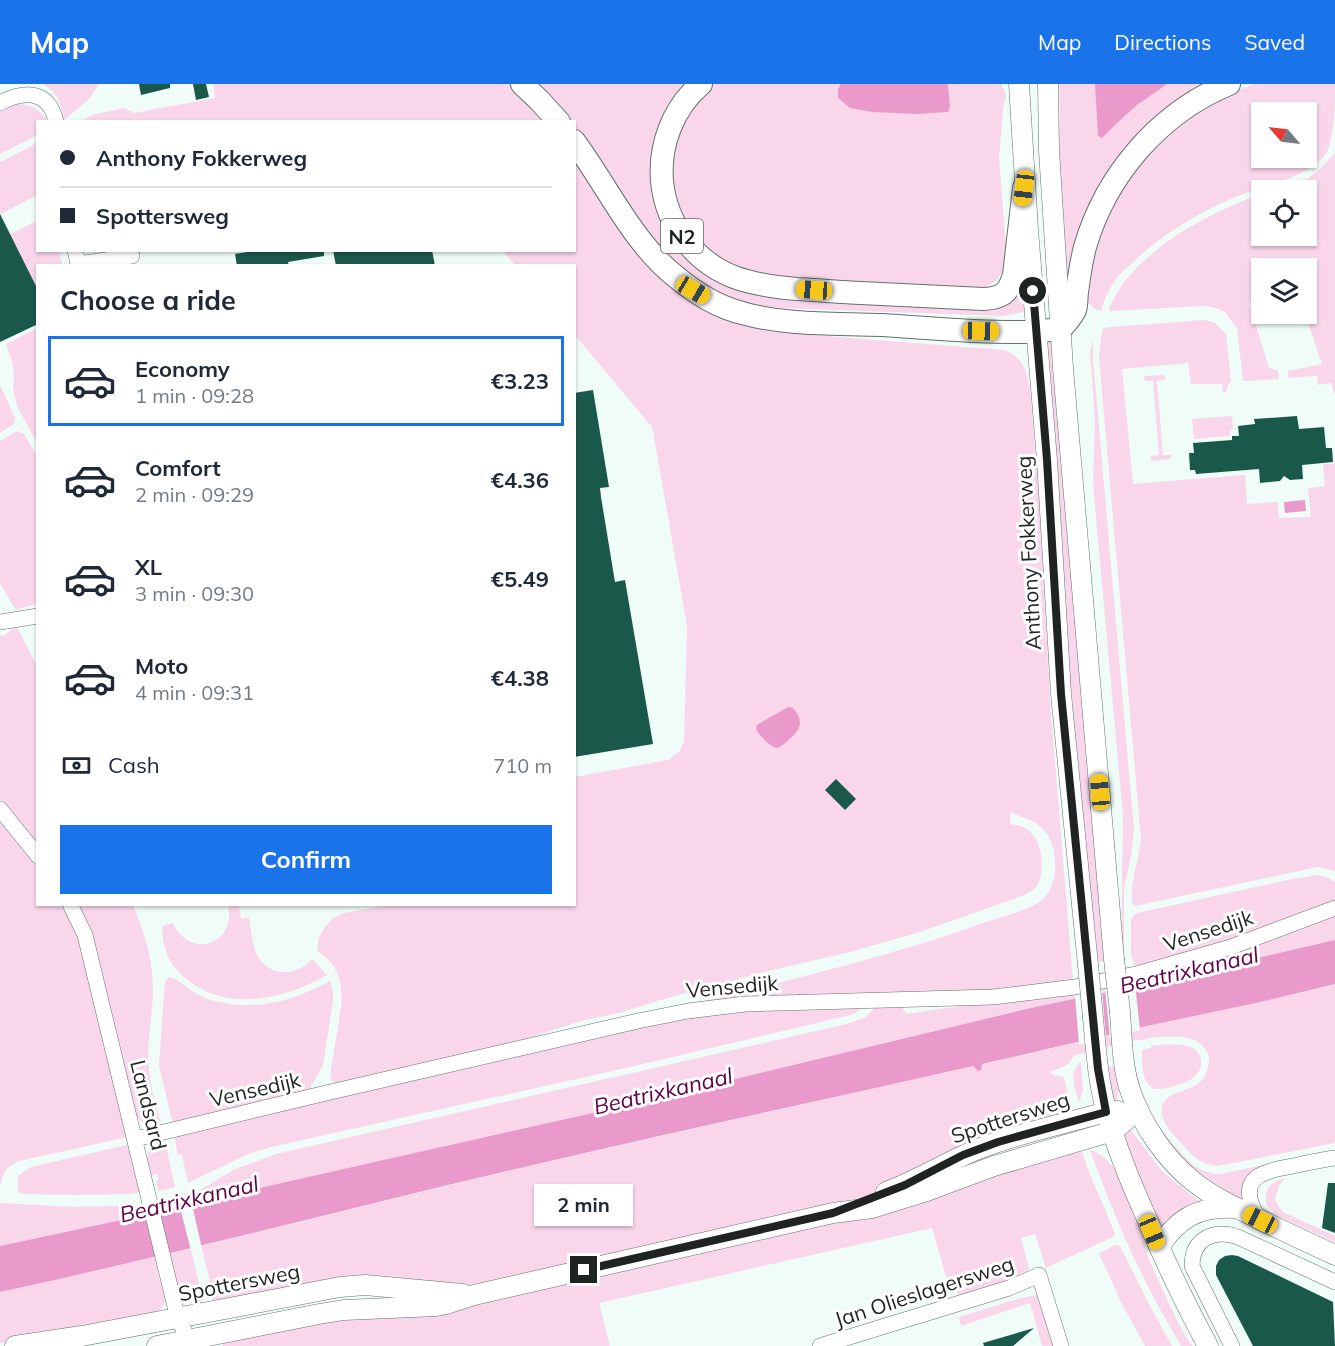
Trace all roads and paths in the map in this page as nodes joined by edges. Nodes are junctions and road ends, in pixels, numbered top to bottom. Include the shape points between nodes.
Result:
1 (522, 84) edge
2 (701, 84) edge
3 (1019, 84) edge
4 (1048, 84) edge
5 (1229, 84) edge
6 (0, 103) edge
7 (55, 120) edge
8 (557, 120) edge
9 (576, 144) edge
10 (1024, 188) junction
11 (132, 256) dead end
12 (78, 264) edge
13 (1061, 329) junction
14 (1036, 331) junction
15 (36, 616) edge
16 (0, 622) edge
17 (0, 809) edge
18 (36, 854) edge
19 (71, 906) edge
20 (1335, 908) edge
21 (1138, 1110) junction
22 (1106, 1112) junction
23 (1113, 1131) junction
24 (135, 1139) junction
25 (1335, 1158) edge
26 (1236, 1208) junction
27 (833, 1213) junction
28 (1260, 1220) junction
29 (1159, 1247) junction
30 (1335, 1256) edge
31 (1335, 1282) edge
32 (474, 1295) junction
33 (178, 1318) junction
34 (175, 1344) edge
35 (15, 1346) edge
36 (820, 1346) edge
37 (1061, 1346) edge
38 (1208, 1346) edge
39 (1232, 1346) edge

1 - 8 highway
2 - 10 highway, N2 via 686,100 666,137 663,190 673,221 688,244 711,265 735,279 757,285 833,292 999,297 1007,291 1014,275
3 - 10 main road, Anthony Fokkerweg
4 - 13 main road
5 - 13 highway via 1171,118 1119,175 1089,235 1075,311
6 - 7 street via 10,97 40,96 50,106
9 - 14 highway, N2 via 655,257 693,290 729,309 758,317 824,324
10 - 14 main road, Anthony Fokkerweg
11 - 12 street
13 - 14 highway
13 - 21 main road, bridge via 1114,959 1125,1063
14 - 22 main road, Anthony Fokkerweg, bridge via 1061,694 1098,1069
15 - 16 street
17 - 18 street
19 - 24 street, Landsard via 85,935
20 - 24 street, Vensedijk via 1231,947 1075,987 993,997 745,1004 688,1011
21 - 22 main road, Spottersweg
21 - 23 main road, Spottersweg
21 - 26 main road via 1156,1139 1187,1175
22 - 23 main road, Anthony Fokkerweg
22 - 27 main road, Spottersweg via 998,1142
23 - 27 main road, Spottersweg via 872,1208
23 - 29 main road, Anthony Fokkerweg
24 - 33 street, Landsard
25 - 28 street via 1268,1171 1256,1177 1249,1197
26 - 28 main road
26 - 29 main road via 1206,1209 1192,1214
27 - 32 main road, Spottersweg
28 - 30 main road
29 - 38 main road, Anthony Fokkerweg
31 - 39 street via 1238,1236 1217,1233 1205,1238 1196,1248 1192,1266
32 - 33 main road, Spottersweg via 351,1286
32 - 34 main road, Spottersweg via 436,1306 319,1314
33 - 34 street
33 - 35 main road, Spottersweg
36 - 37 street, Jan Olieslagersweg via 1009,1288 1039,1275

